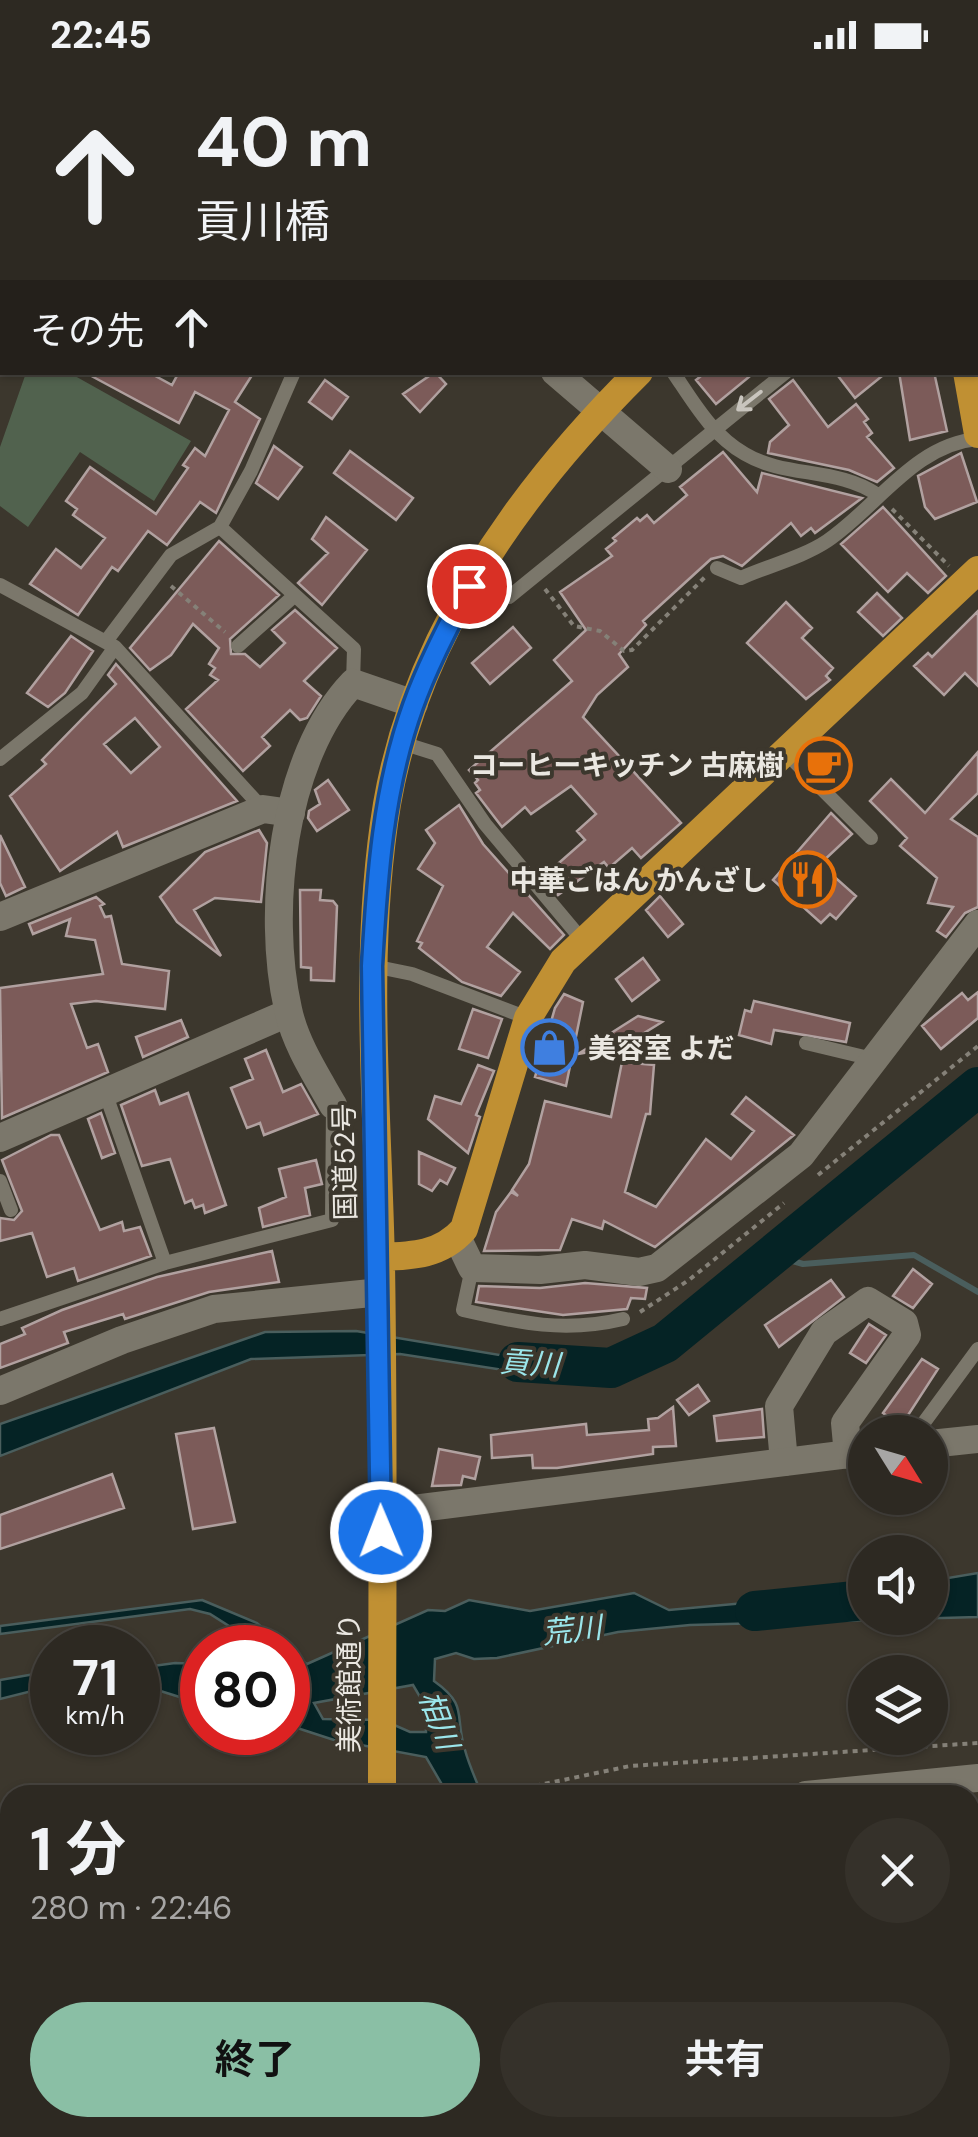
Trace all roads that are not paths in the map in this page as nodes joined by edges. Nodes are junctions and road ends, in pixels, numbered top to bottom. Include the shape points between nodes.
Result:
1 (291, 375) edge
2 (558, 375) edge
3 (635, 375) edge
4 (675, 375) edge
5 (782, 375) edge
6 (968, 375) edge
7 (599, 412) junction
8 (712, 430) junction
9 (978, 436) edge
10 (668, 469) junction
11 (878, 495) junction
12 (220, 527) junction
13 (716, 568) road end
14 (972, 577) edge
15 (0, 584) edge
16 (469, 586) junction
17 (294, 596) junction
18 (111, 643) junction
19 (238, 646) road end
20 (353, 683) junction
21 (414, 704) junction
22 (402, 743) junction
23 (787, 754) junction
24 (0, 760) edge
25 (263, 808) junction
26 (291, 814) junction
27 (871, 838) dead end
28 (0, 917) edge
29 (978, 924) edge
30 (583, 941) junction
31 (372, 966) junction
32 (288, 1013) junction
33 (528, 1018) junction
34 (806, 1043) dead end
35 (877, 1060) junction
36 (105, 1092) junction
37 (333, 1105) joint
38 (0, 1138) edge
39 (0, 1180) edge
40 (11, 1210) dead end
41 (456, 1237) junction
42 (380, 1257) junction
43 (165, 1263) junction
44 (472, 1268) junction
45 (381, 1299) junction
46 (0, 1319) edge
47 (623, 1320) dead end
48 (978, 1348) edge
49 (0, 1392) edge
50 (851, 1415) edge
51 (929, 1415) edge
52 (978, 1439) edge
53 (948, 1442) edge
54 (848, 1454) edge
55 (784, 1462) junction
56 (381, 1523) junction
57 (978, 1778) edge
58 (382, 1785) edge
59 (907, 1785) edge

1 - 12 lane
2 - 7 street
3 - 7 highway, 国道52号
4 - 8 lane
5 -> 8 lane
6 - 9 highway
7 - 10 street
7 - 16 highway, 国道52号 via 538,482
8 - 10 lane
8 - 11 lane via 746,455 846,478
9 - 11 lane via 950,441
10 - 16 lane via 509,597
11 - 13 lane via 826,542 741,578
12 - 17 lane
12 - 18 lane via 181,548 156,574
14 - 23 highway
15 - 18 lane
16 - 21 highway, 国道52号
17 - 19 lane
17 - 20 lane via 354,649
18 - 24 lane via 82,694
18 - 25 lane
20 - 21 street
20 - 26 street via 336,702
21 - 22 highway, 国道52号
22 - 30 lane via 437,754 485,824
22 - 31 highway, 国道52号 via 386,818
23 - 27 lane
23 - 30 highway
25 - 26 street
25 - 28 street
26 - 32 street via 278,891
29 - 35 street
30 - 33 highway
31 - 33 lane via 412,974
31 - 42 highway, 国道52号
32 - 36 street
32 - 37 street
33 - 41 highway via 470,1214
34 - 35 lane
35 - 44 street via 801,1154 657,1268
36 - 38 street
36 - 43 lane
37 - 43 lane via 332,1220
39 - 40 lane
41 - 42 highway, 国道52号 via 422,1255
41 - 44 street
42 - 45 highway
43 - 46 lane
44 - 47 lane via 464,1310 540,1328
45 - 49 street via 214,1308
45 - 56 highway, 美術館通り
48 - 51 lane
50 - 55 street via 907,1335 904,1323 868,1301 824,1332 779,1406
52 - 53 street
54 - 55 street
55 - 56 street
56 - 58 highway, 美術館通り
57 - 59 street

